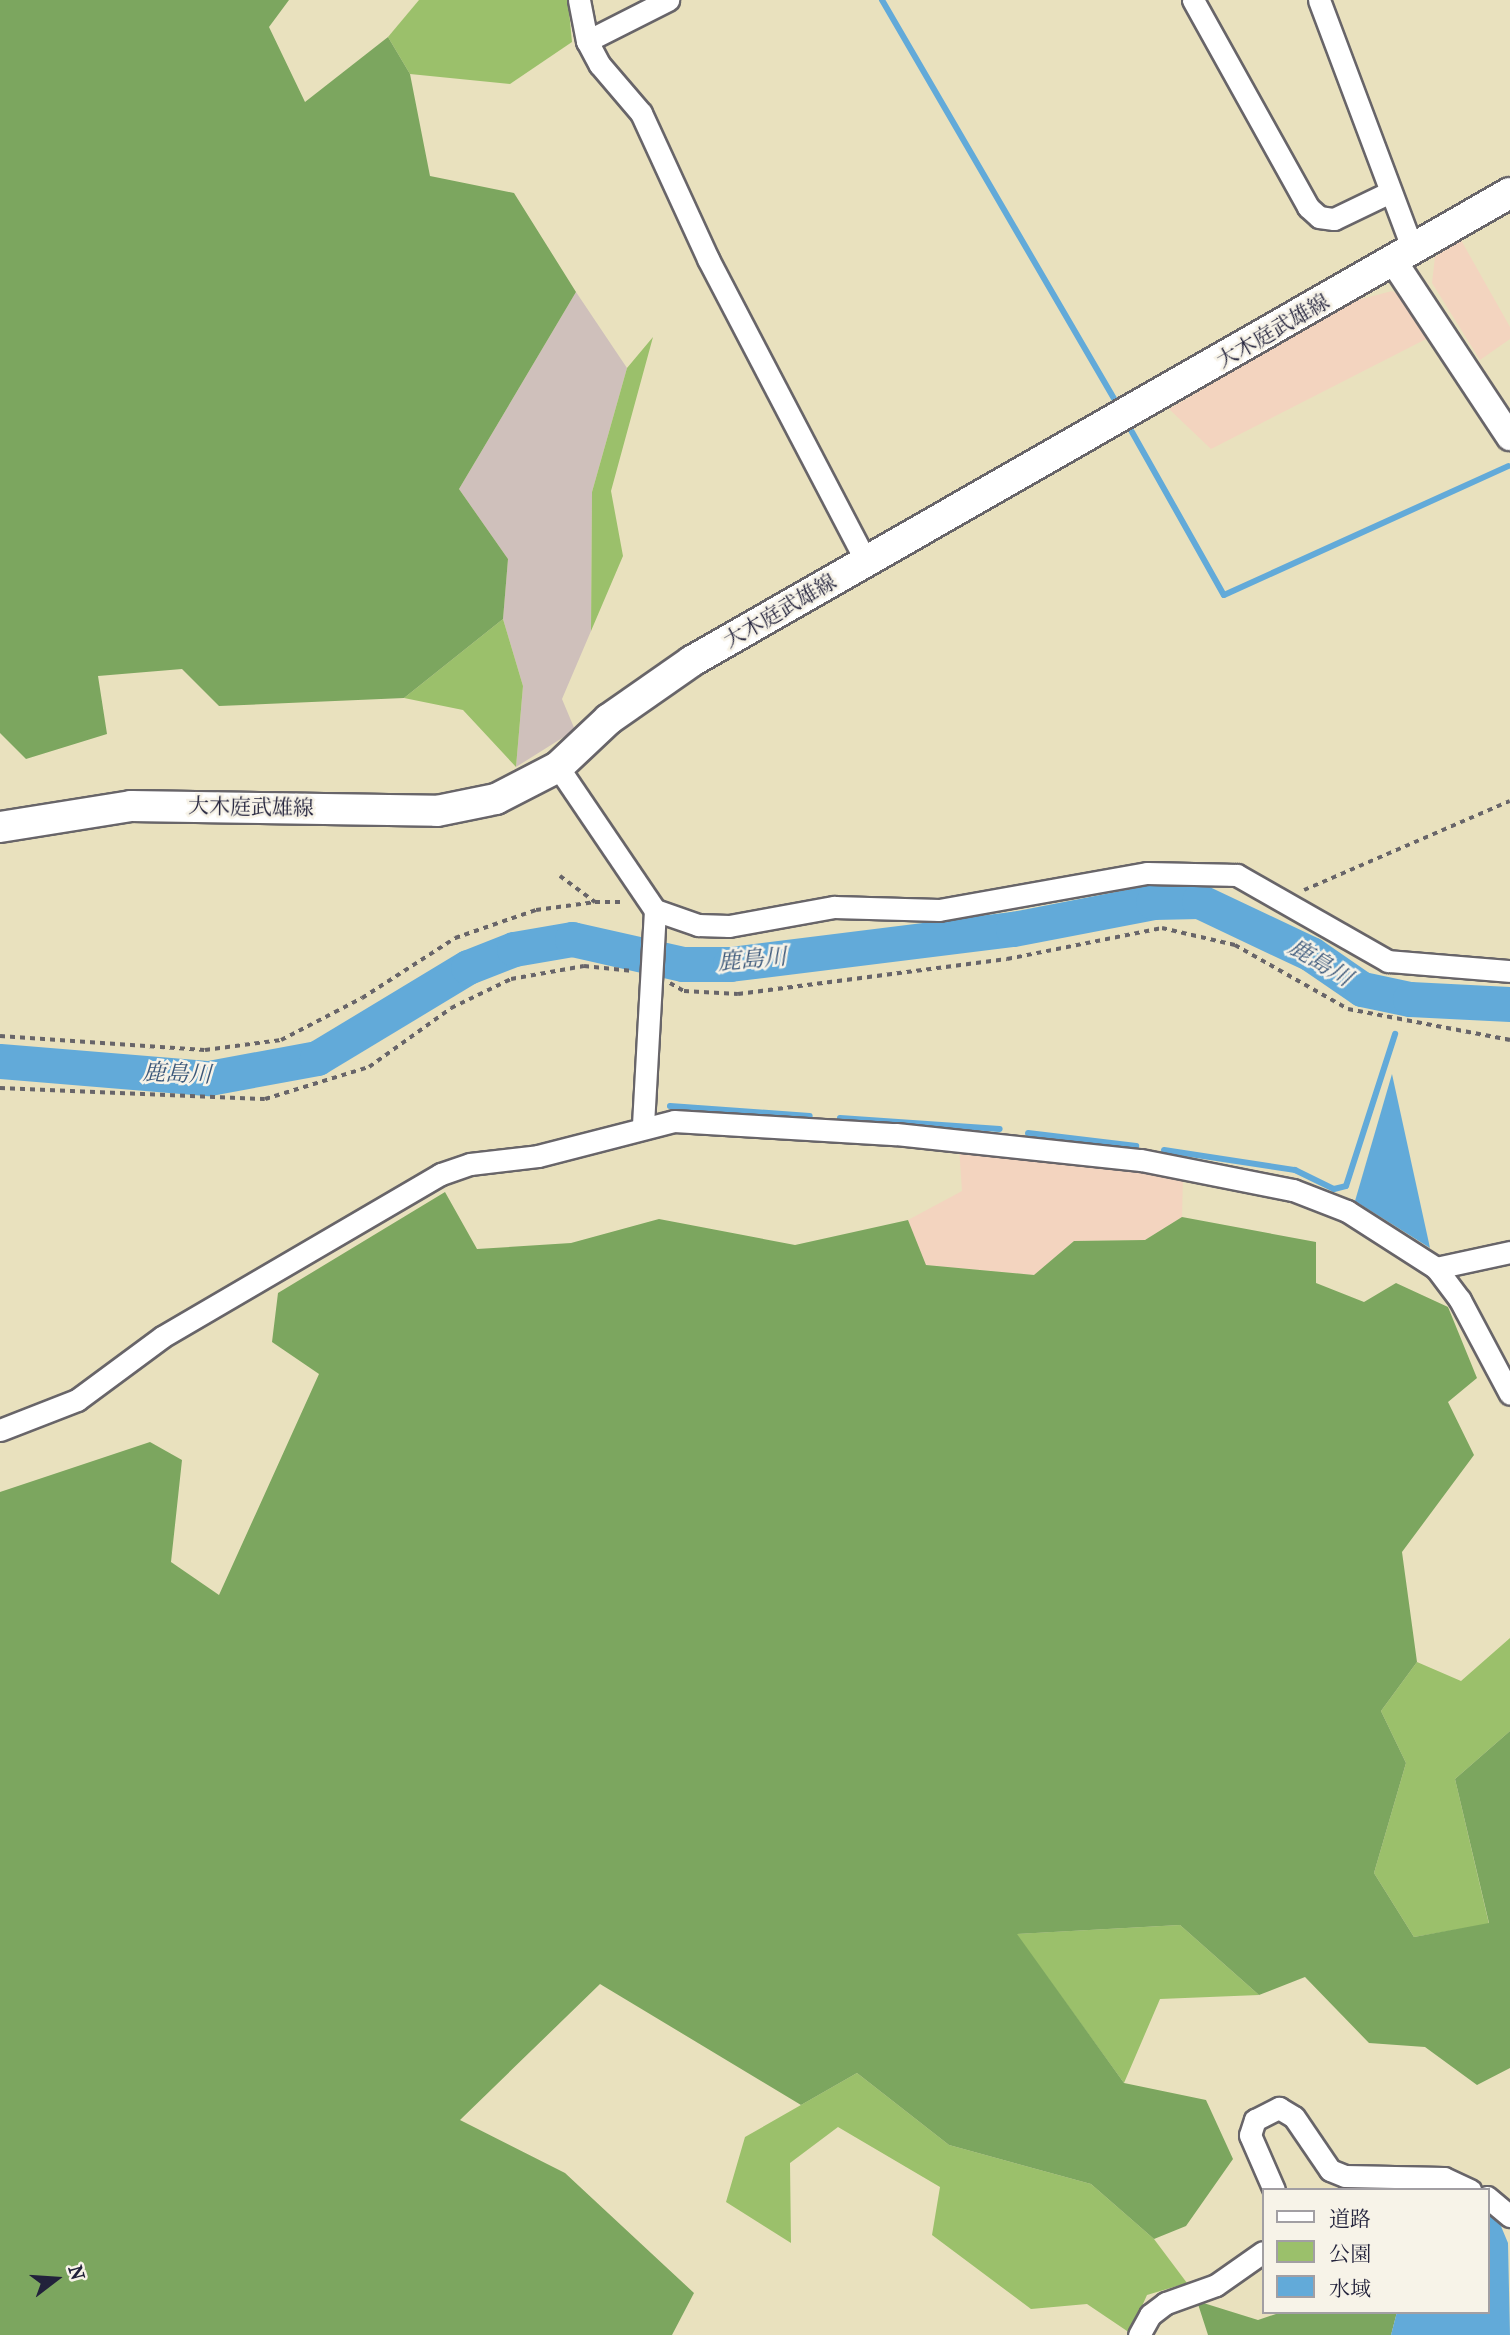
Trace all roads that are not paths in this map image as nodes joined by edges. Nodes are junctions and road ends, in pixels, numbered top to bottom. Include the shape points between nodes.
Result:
1 (579, 0) edge
2 (668, 0) edge
3 (1193, 0) edge
4 (1319, 0) edge
5 (587, 41) junction
6 (1388, 193) junction
7 (1510, 193) edge
8 (1403, 256) junction
9 (1510, 438) edge
10 (866, 561) junction
11 (558, 766) junction
12 (0, 827) edge
13 (652, 907) junction
14 (1510, 971) edge
15 (643, 1126) junction
16 (1510, 1252) edge
17 (1436, 1268) junction
18 (1510, 1394) edge
19 (0, 1430) edge
20 (1273, 2188) edge
21 (1466, 2188) edge
22 (1489, 2199) edge
23 (1510, 2216) edge
24 (1262, 2253) edge
25 (1139, 2335) edge

1 - 5 street
2 - 5 street
3 - 6 street via 1308,207 1319,217 1334,219
4 - 6 street
5 - 10 street via 600,65 641,113 708,259
6 - 8 street
7 - 8 main road, 大木庭武雄線
8 - 9 street
8 - 10 main road, 大木庭武雄線
10 - 11 main road, 大木庭武雄線 via 692,662 609,719
11 - 12 main road, 大木庭武雄線 via 496,799 437,811 131,806
11 - 13 street
13 - 14 street via 698,925 729,926 834,907 939,910 1147,873 1237,875 1388,961
13 - 15 street
15 - 17 street via 714,1122 896,1134 1141,1160 1293,1190 1347,1211
15 - 19 street via 538,1156 470,1164 441,1174 162,1337 77,1400
16 - 17 street
17 - 18 street via 1460,1300
20 - 21 street via 1250,2135 1255,2120 1279,2108 1294,2117 1330,2170 1345,2176 1444,2178
22 - 23 street
24 - 25 street via 1216,2285 1166,2303 1150,2315

